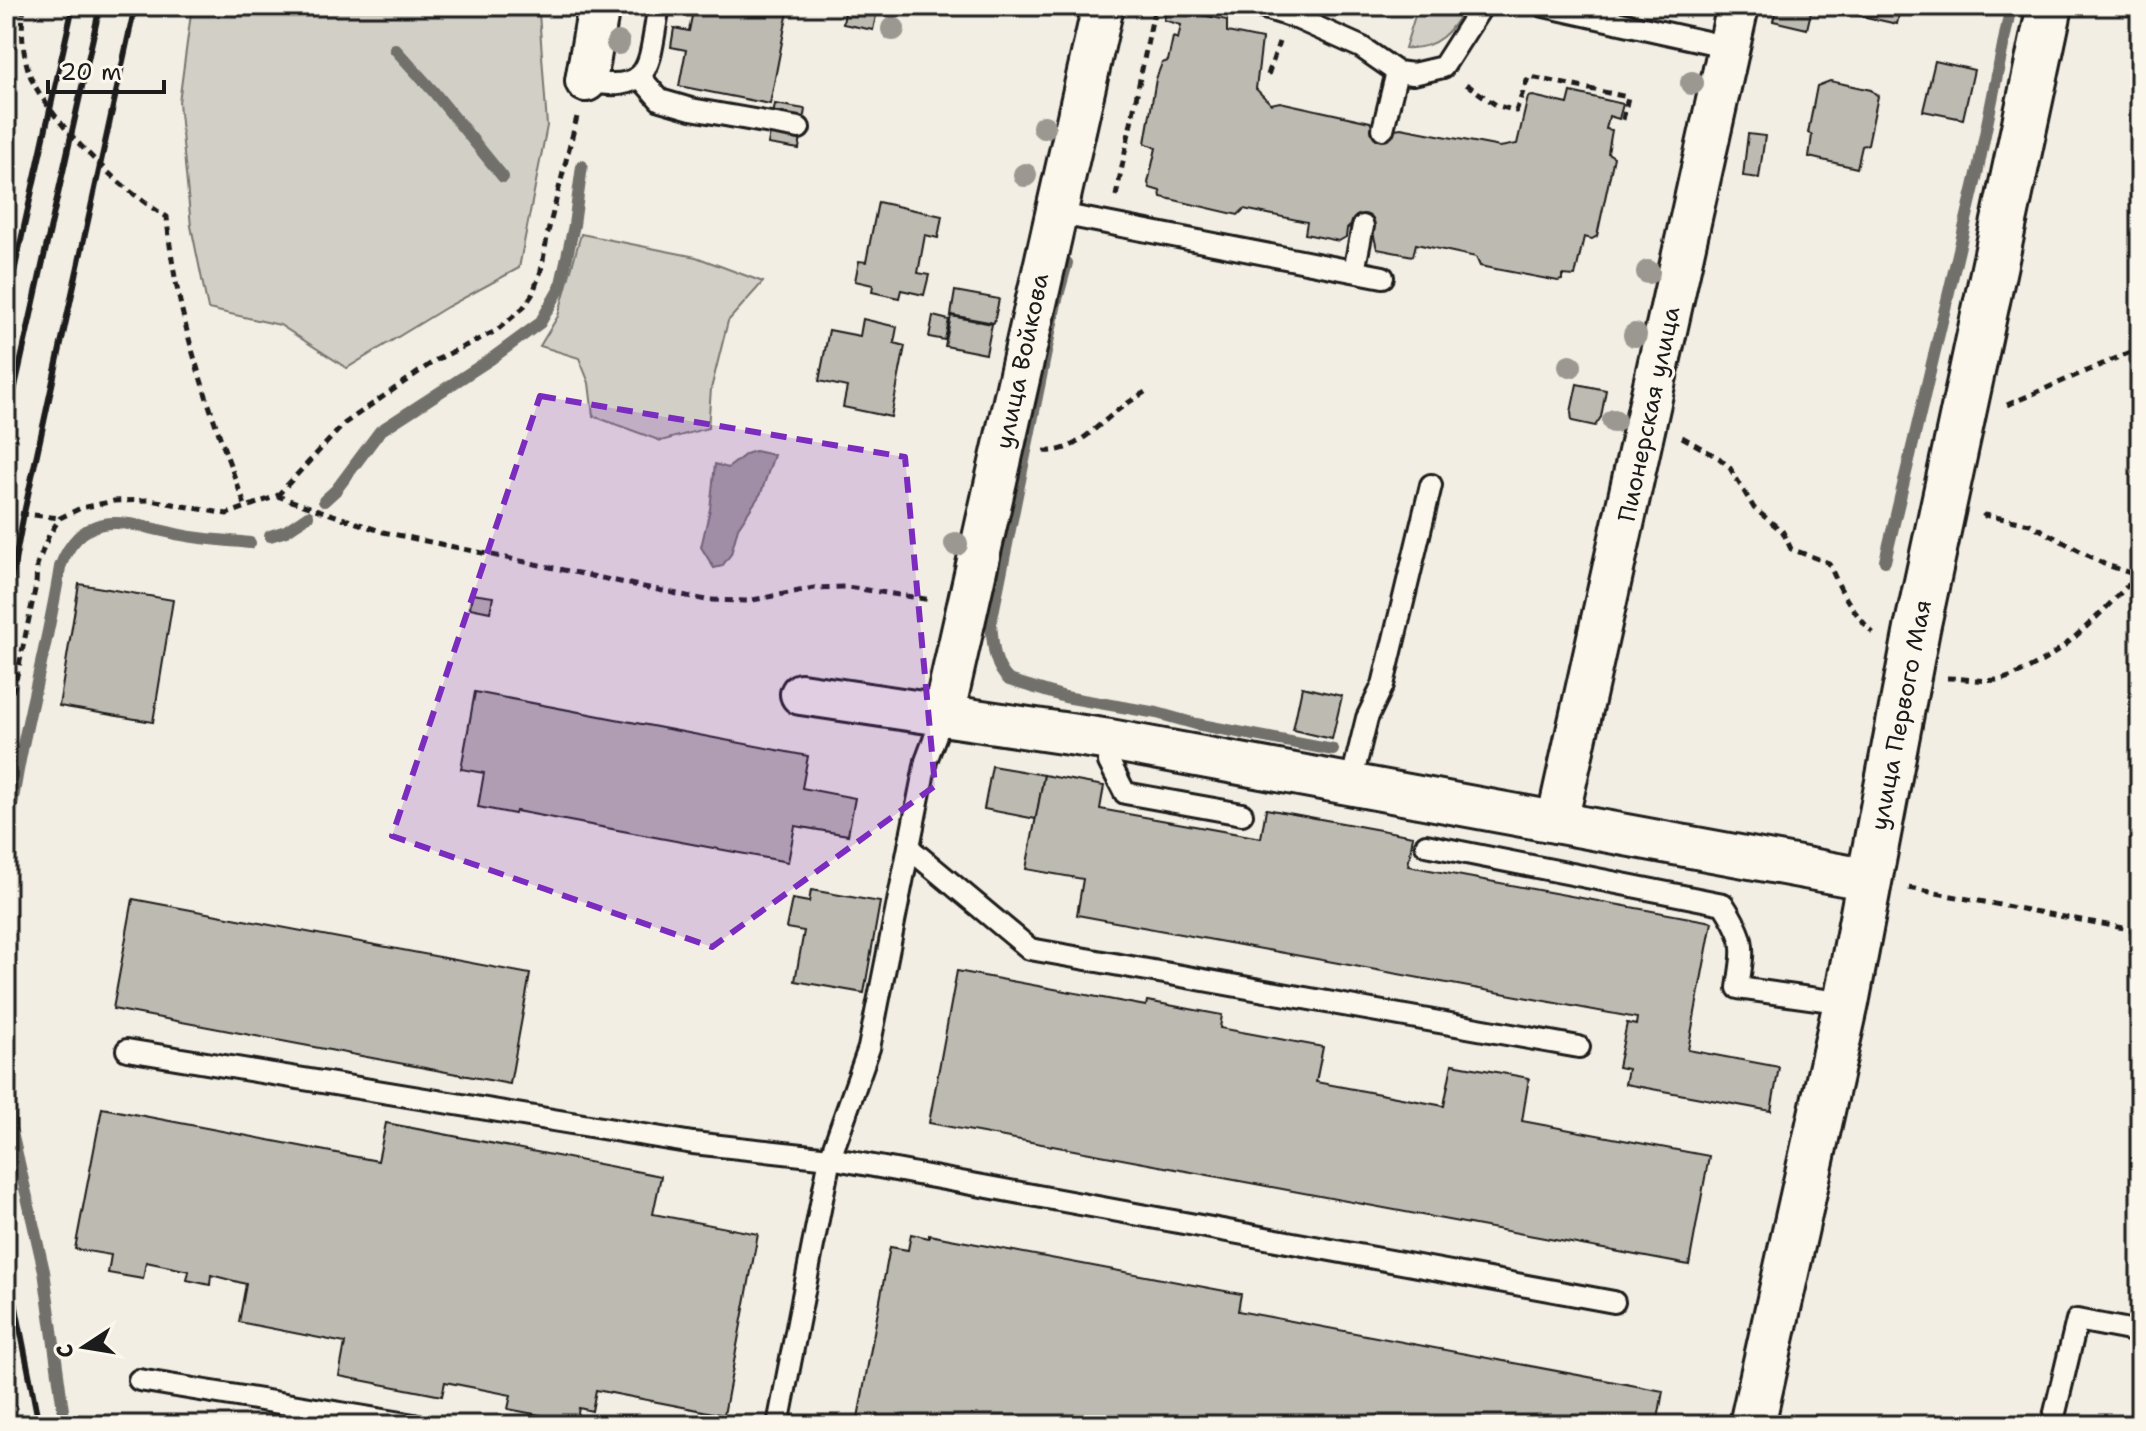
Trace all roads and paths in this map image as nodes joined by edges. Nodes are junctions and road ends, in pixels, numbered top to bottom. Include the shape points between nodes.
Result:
1 (24, 6) edge
2 (599, 6) edge
3 (659, 6) edge
4 (1103, 6) edge
5 (1155, 6) edge
6 (1258, 6) edge
7 (1482, 6) edge
8 (1544, 6) edge
9 (1738, 6) edge
10 (2050, 6) edge
11 (1729, 47) junction
12 (1443, 67) junction
13 (1397, 72) junction
14 (640, 77) junction
15 (586, 81) junction
16 (1622, 124) dead end
17 (799, 128) dead end
18 (1383, 129) dead end
19 (1055, 213) junction
20 (1110, 224) junction
21 (1363, 226) dead end
22 (1354, 271) junction
23 (1383, 277) dead end
24 (2140, 348) edge
25 (1145, 392) dead end
26 (1963, 411) junction
27 (1649, 414) junction
28 (1032, 449) dead end
29 (1431, 485) dead end
30 (277, 496) junction
31 (246, 508) junction
32 (6, 512) edge
33 (60, 518) junction
34 (1978, 521) dead end
35 (2139, 575) edge
36 (968, 607) junction
37 (1909, 669) junction
38 (801, 694) dead end
39 (6, 705) edge
40 (943, 716) junction
41 (1110, 740) junction
42 (1351, 783) junction
43 (1242, 814) dead end
44 (1557, 822) junction
45 (1426, 845) dead end
46 (909, 848) junction
47 (1870, 880) junction
48 (2140, 931) edge
49 (1846, 1003) junction
50 (1579, 1047) dead end
51 (127, 1050) dead end
52 (830, 1158) junction
53 (1614, 1302) dead end
54 (2140, 1332) edge
55 (139, 1380) dead end
56 (414, 1425) edge
57 (778, 1425) edge
58 (1752, 1425) edge
59 (2052, 1425) edge

1 - 31 path via 27,67 34,85 99,164 167,217 192,346
2 - 15 street
3 - 14 lane via 648,64
4 - 19 street, улица Войкова
5 - 20 path
6 - 13 lane via 1361,47
7 - 12 lane
8 - 11 lane
9 - 11 street, Пионерская улица
10 - 26 street, улица Первого Мая
11 - 27 street, Пионерская улица
12 - 13 lane
12 - 16 path via 1496,105 1516,111 1528,78 1628,97
13 - 18 lane
14 - 15 lane via 612,86
14 - 17 lane via 660,100
15 - 30 path via 541,271 523,308 496,331 436,360 345,423
19 - 20 lane
19 - 36 street, улица Войкова
20 - 22 lane
21 - 22 lane
22 - 23 lane
24 - 26 path via 1999,408
25 - 28 path via 1065,449
26 - 37 street, улица Первого Мая
27 - 37 path via 1730,468 1754,508 1783,532 1791,549 1829,563 1855,614
27 - 44 street, Пионерская улица
29 - 42 lane via 1383,685 1367,718
30 - 31 path
30 - 36 path via 383,532 706,600 748,601 847,587
31 - 33 path via 227,514 151,500 114,501
32 - 33 path
33 - 39 path via 37,565 15,685
34 - 35 path via 1985,515 2030,524 2104,564
35 - 37 path via 2064,646 2001,679 1940,677
36 - 40 street, улица Войкова
37 - 47 street, улица Первого Мая
38 - 40 street
40 - 41 street
40 - 46 lane via 926,761
41 - 42 street
41 - 43 lane via 1109,762 1125,793
42 - 44 street
44 - 47 street
45 - 49 lane via 1723,904 1740,929 1744,946 1738,988
46 - 50 lane via 1030,949
46 - 52 lane via 869,1048
47 - 48 path
47 - 49 street, улица Первого Мая
49 - 58 street, улица Первого Мая
51 - 52 lane via 693,1143
52 - 53 lane
52 - 57 lane
54 - 59 lane via 2077,1320
55 - 56 lane

